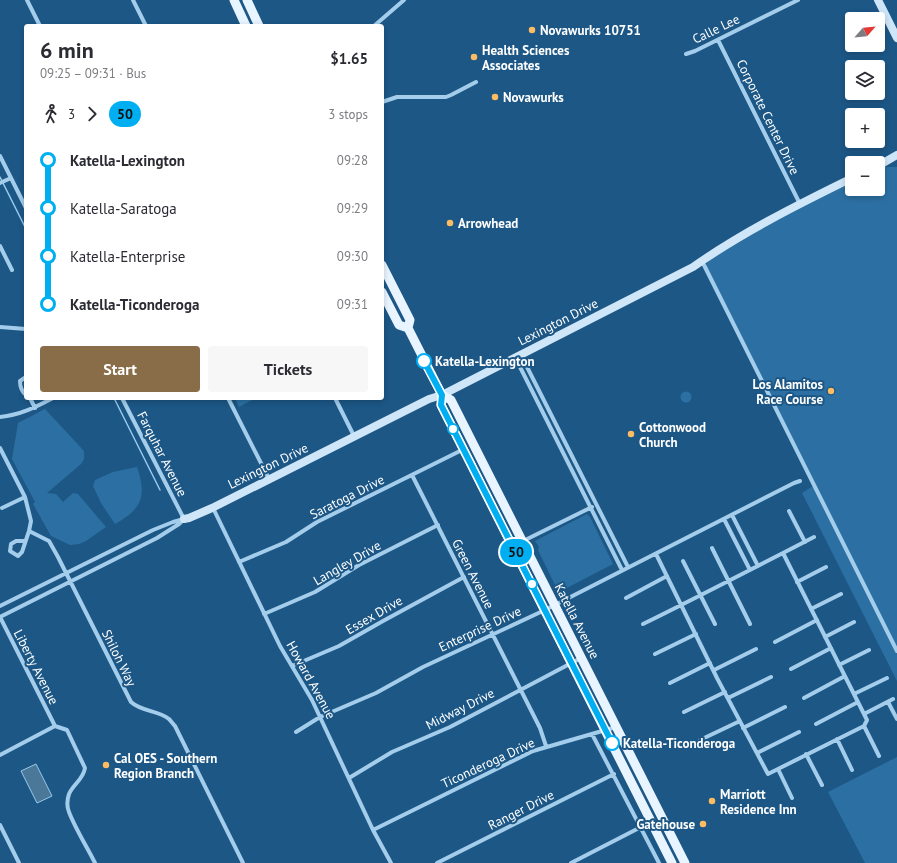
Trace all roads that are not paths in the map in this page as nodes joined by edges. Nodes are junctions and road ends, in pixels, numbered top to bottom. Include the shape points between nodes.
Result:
1 (27, 0) edge
2 (133, 0) edge
3 (234, 0) edge
4 (247, 0) edge
5 (404, 0) edge
6 (798, 0) edge
7 (878, 0) edge
8 (39, 24) edge
9 (145, 24) edge
10 (245, 24) edge
11 (258, 24) edge
12 (376, 24) edge
13 (897, 38) edge
14 (718, 40) junction
15 (686, 54) dead end
16 (476, 82) dead end
17 (384, 101) edge
18 (0, 156) edge
19 (895, 158) edge
20 (885, 163) edge
21 (11, 178) junction
22 (845, 182) edge
23 (0, 183) edge
24 (24, 204) edge
25 (800, 204) junction
26 (0, 246) edge
27 (702, 261) junction
28 (384, 269) edge
29 (12, 270) dead end
30 (384, 296) edge
31 (0, 327) edge
32 (408, 328) junction
33 (24, 329) edge
34 (518, 356) junction
35 (24, 378) edge
36 (24, 394) edge
37 (442, 395) junction
38 (31, 400) edge
39 (49, 400) edge
40 (123, 400) edge
41 (229, 400) edge
42 (336, 400) edge
43 (35, 408) junction
44 (0, 417) edge
45 (354, 436) junction
46 (0, 448) edge
47 (464, 449) junction
48 (412, 475) junction
49 (269, 478) junction
50 (800, 481) dead end
51 (25, 497) junction
52 (596, 505) junction
53 (590, 507) junction
54 (2, 508) dead end
55 (212, 508) junction
56 (789, 511) dead end
57 (732, 515) junction
58 (724, 519) junction
59 (184, 520) junction
60 (438, 526) junction
61 (29, 531) junction
62 (814, 537) dead end
63 (25, 541) dead end
64 (522, 542) junction
65 (805, 542) junction
66 (513, 546) junction
67 (712, 548) dead end
68 (783, 553) junction
69 (656, 554) junction
70 (683, 561) dead end
71 (239, 562) junction
72 (758, 566) junction
73 (628, 567) junction
74 (826, 567) dead end
75 (622, 570) junction
76 (750, 570) junction
77 (66, 574) junction
78 (667, 576) junction
79 (464, 577) junction
80 (728, 581) junction
81 (70, 582) junction
82 (797, 582) junction
83 (841, 594) dead end
84 (701, 595) junction
85 (626, 598) dead end
86 (682, 604) junction
87 (554, 605) junction
88 (0, 606) edge
89 (811, 609) junction
90 (545, 610) junction
91 (264, 614) junction
92 (0, 617) edge
93 (817, 620) junction
94 (854, 622) dead end
95 (643, 624) dead end
96 (715, 624) dead end
97 (750, 624) dead end
98 (696, 634) junction
99 (492, 635) junction
100 (825, 637) junction
101 (775, 642) dead end
102 (831, 648) junction
103 (756, 649) dead end
104 (869, 650) dead end
105 (897, 651) edge
106 (655, 654) dead end
107 (582, 658) junction
108 (572, 663) junction
109 (710, 663) junction
110 (839, 664) junction
111 (292, 666) junction
112 (791, 669) dead end
113 (714, 670) junction
114 (845, 676) junction
115 (771, 677) dead end
116 (887, 678) dead end
117 (670, 683) dead end
118 (520, 689) junction
119 (725, 692) junction
120 (854, 694) junction
121 (728, 698) junction
122 (804, 698) dead end
123 (893, 699) dead end
124 (858, 702) junction
125 (888, 702) junction
126 (785, 707) dead end
127 (684, 712) dead end
128 (864, 714) junction
129 (320, 717) junction
130 (897, 719) edge
131 (740, 721) junction
132 (816, 724) dead end
133 (55, 726) junction
134 (616, 726) junction
135 (864, 726) junction
136 (743, 728) junction
137 (606, 731) junction
138 (296, 732) dead end
139 (799, 732) dead end
140 (592, 734) junction
141 (837, 739) junction
142 (700, 740) dead end
143 (546, 746) junction
144 (757, 753) junction
145 (806, 754) junction
146 (0, 755) edge
147 (879, 756) dead end
148 (778, 769) junction
149 (852, 770) dead end
150 (614, 774) junction
151 (349, 778) junction
152 (822, 784) dead end
153 (792, 798) dead end
154 (0, 825) edge
155 (641, 827) junction
156 (373, 830) junction
157 (19, 863) edge
158 (95, 863) edge
159 (243, 863) edge
160 (391, 863) edge
161 (437, 863) edge
162 (571, 863) edge
163 (659, 863) edge
164 (672, 863) edge
165 (685, 863) edge

1 - 8 street
2 - 9 street
3 - 10 main road
4 - 11 main road
5 - 12 street
6 - 14 street, Calle Lee
7 - 13 street
14 - 15 street, Calle Lee
14 - 25 street, Corporate Center Drive
16 - 17 street via 451,95 396,97
18 - 21 street
19 - 20 street
21 - 23 street
21 - 24 street
22 - 25 street, Lexington Drive
25 - 27 street, Lexington Drive via 749,231
26 - 29 street
27 - 34 street, Lexington Drive via 693,268
27 - 105 street
28 - 32 main road, Katella Avenue via 410,320
30 - 32 main road, Katella Avenue via 399,325
31 - 33 street
32 - 37 main road, Katella Avenue
34 - 37 street, Lexington Drive
34 - 52 street
34 - 53 street
35 - 36 street via 20,381 20,387
37 - 45 street, Lexington Drive
37 - 47 main road, Katella Avenue via 441,405
37 - 64 main road, Katella Avenue via 451,400
38 - 43 street
39 - 43 street
40 - 59 street, Farquhar Avenue
41 - 49 street
42 - 45 street
43 - 44 street via 12,416
45 - 49 street, Lexington Drive
46 - 51 street
47 - 48 street, Saratoga Drive
47 - 66 main road, Katella Avenue
48 - 60 street, Green Avenue
48 - 71 street, Saratoga Drive via 317,522 286,542
49 - 55 street, Lexington Drive
50 - 57 street, Enterprise Drive
51 - 54 street
51 - 61 street via 31,521
52 - 53 street
52 - 73 street
53 - 64 street
53 - 75 street
55 - 59 street, Lexington Drive
55 - 71 street, Howard Avenue
56 - 65 street
57 - 58 street, Enterprise Drive
57 - 72 street
58 - 69 street, Enterprise Drive
58 - 76 street
59 - 77 street, Lexington Drive via 153,530
59 - 81 street, Lexington Drive via 158,538
60 - 79 street, Green Avenue
60 - 91 street, Langley Drive via 359,565 315,592
61 - 63 street
61 - 77 street, Shiloh Way via 49,541
62 - 65 street
64 - 66 street
64 - 87 main road, Katella Avenue
65 - 68 street
66 - 90 main road, Katella Avenue
67 - 80 street
68 - 72 street
68 - 82 street
69 - 73 street, Enterprise Drive
69 - 78 street
70 - 84 street
71 - 91 street, Howard Avenue
72 - 76 street
73 - 75 street, Enterprise Drive
74 - 82 street
75 - 87 street, Enterprise Drive
76 - 80 street
77 - 81 street, Shiloh Way
77 - 88 street, Lexington Drive
78 - 85 street
78 - 86 street
79 - 99 street, Green Avenue
79 - 111 street, Essex Drive via 340,646
80 - 84 street
80 - 97 street
81 - 92 street, Lexington Drive
81 - 159 street, Shiloh Way via 131,702 135,706 169,719 175,726
82 - 89 street
83 - 89 street
84 - 86 street
84 - 96 street
86 - 95 street
86 - 98 street
87 - 90 street, Enterprise Drive
87 - 107 main road, Katella Avenue
89 - 93 street
90 - 99 street, Enterprise Drive
90 - 108 main road, Katella Avenue
91 - 111 street, Howard Avenue
92 - 133 street, Liberty Avenue
93 - 100 street
93 - 101 street
94 - 100 street
98 - 106 street
98 - 109 street
99 - 118 street, Green Avenue
99 - 129 street, Enterprise Drive via 376,693
100 - 102 street
102 - 110 street
102 - 112 street
103 - 113 street
104 - 110 street
107 - 108 street, Midway Drive
107 - 134 main road, Katella Avenue
108 - 118 street, Midway Drive
108 - 137 main road, Katella Avenue
109 - 113 street
109 - 117 street
110 - 114 street
111 - 129 street, Howard Avenue
113 - 119 street
114 - 120 street
114 - 122 street
115 - 121 street
116 - 120 street
118 - 143 street, Green Avenue via 540,728
118 - 151 street, Midway Drive via 450,727 392,752
119 - 121 street
119 - 127 street
120 - 124 street
121 - 131 street
123 - 125 street
124 - 128 street
124 - 132 street
125 - 128 street
125 - 130 street
126 - 136 street
128 - 135 street via 867,720
129 - 138 street, Enterprise Drive
129 - 151 street, Howard Avenue
131 - 136 street
131 - 142 street
133 - 146 street
133 - 158 street via 67,730 85,768 67,801 69,812
134 - 137 street, Ticonderoga Drive
134 - 165 main road, Katella Avenue
135 - 141 street
135 - 147 street
136 - 144 street
137 - 140 street, Ticonderoga Drive
137 - 164 main road, Katella Avenue
139 - 144 street
140 - 143 street, Ticonderoga Drive
140 - 150 street
141 - 145 street
141 - 149 street
143 - 156 street, Ticonderoga Drive
144 - 148 street via 768,774
145 - 148 street
145 - 152 street
148 - 153 street
150 - 155 street
150 - 161 street, Ranger Drive
151 - 156 street, Howard Avenue
154 - 157 street
155 - 162 street
155 - 163 street
156 - 160 street, Howard Avenue

